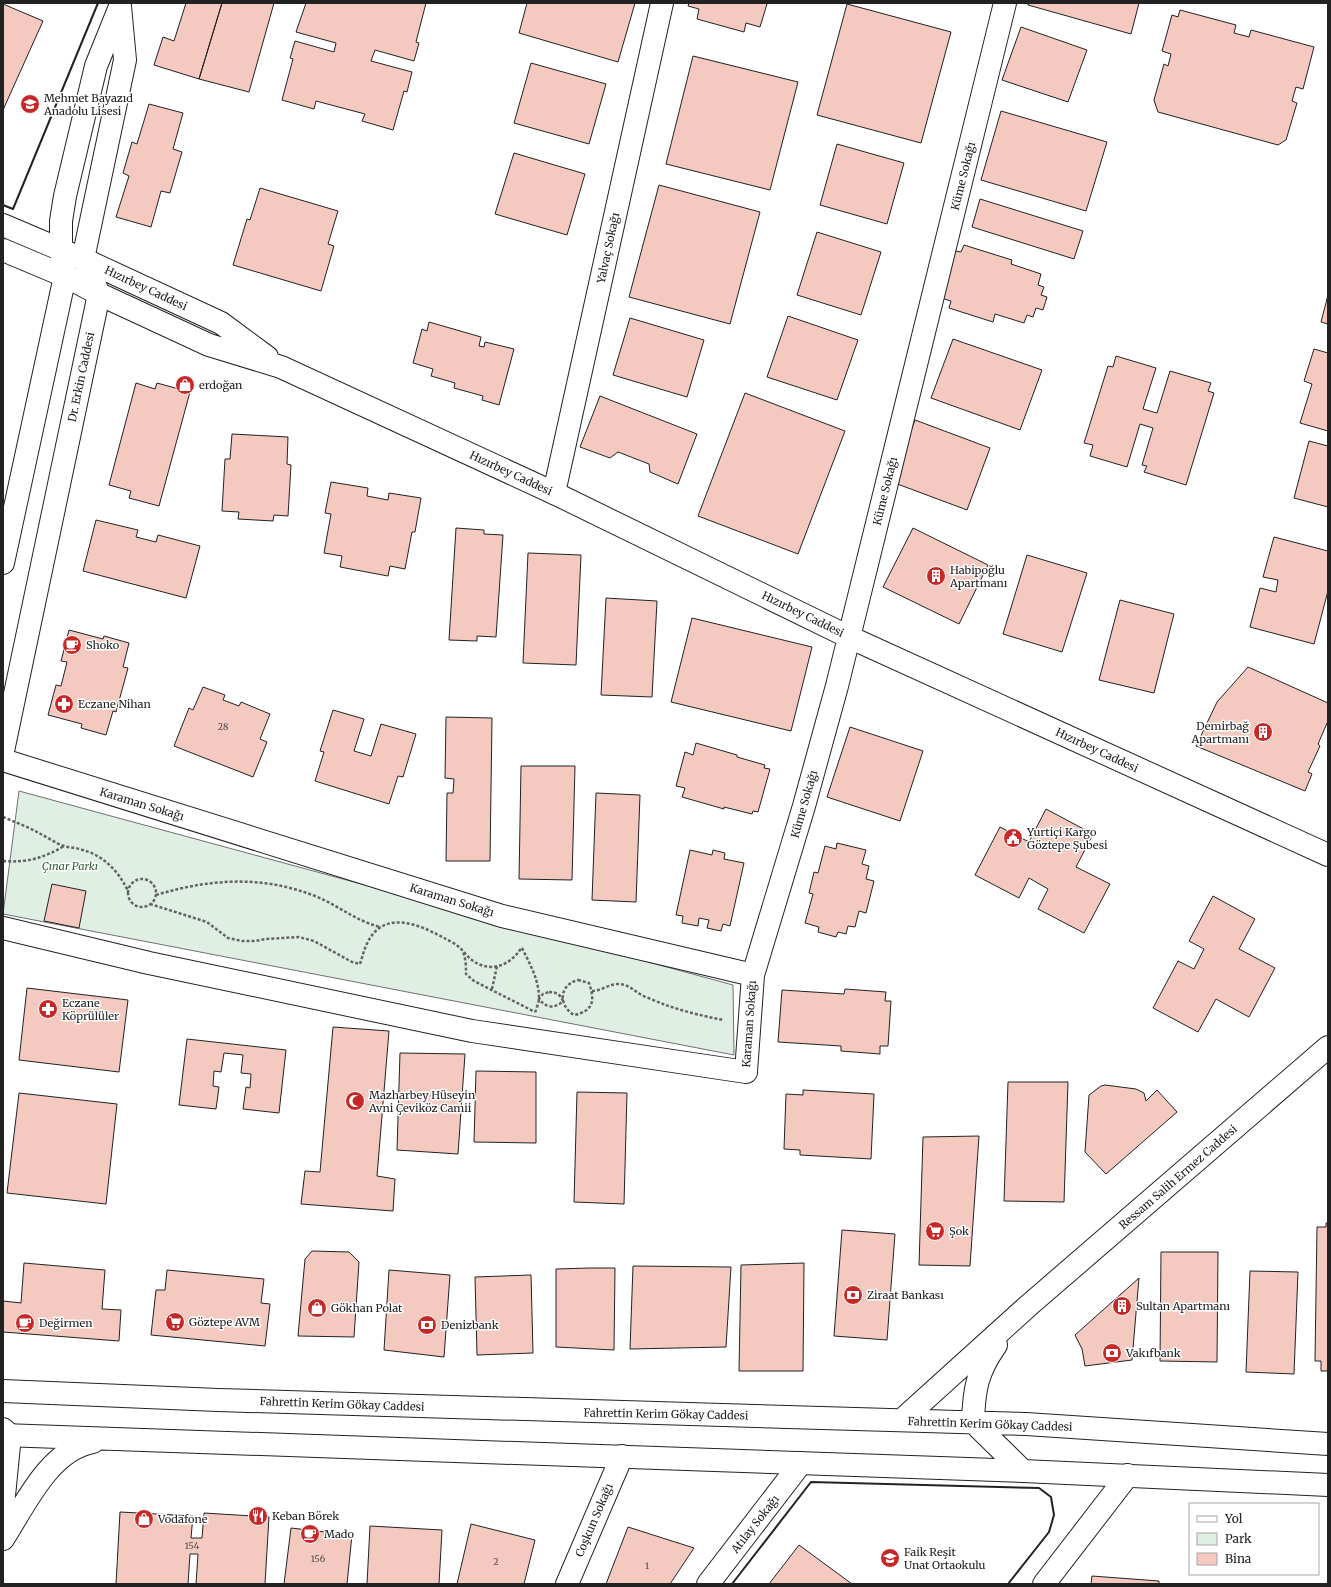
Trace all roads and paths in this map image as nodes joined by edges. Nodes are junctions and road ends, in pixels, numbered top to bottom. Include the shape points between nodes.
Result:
1 (662, 3) edge
2 (1006, 3) edge
3 (120, 4) edge
4 (3, 225) edge
5 (3, 250) edge
6 (61, 250) junction
7 (83, 259) junction
8 (65, 276) junction
9 (99, 294) junction
10 (281, 368) junction
11 (554, 493) junction
12 (3, 563) edge
13 (849, 637) junction
14 (3, 751) edge
15 (3, 760) edge
16 (3, 817) edge
17 (64, 846) junction
18 (1328, 855) edge
19 (3, 861) edge
20 (128, 891) junction
21 (156, 895) junction
22 (150, 904) junction
23 (530, 922) junction
24 (382, 927) junction
25 (3, 928) edge
26 (522, 948) junction
27 (462, 950) junction
28 (497, 966) junction
29 (753, 975) junction
30 (492, 988) junction
31 (592, 991) junction
32 (539, 999) junction
33 (563, 1001) junction
34 (535, 1012) junction
35 (750, 1023) junction
36 (528, 1039) junction
37 (1328, 1047) edge
38 (1028, 1306) junction
39 (3, 1391) edge
40 (902, 1420) junction
41 (973, 1422) junction
42 (6, 1433) edge
43 (109, 1439) junction
44 (1328, 1444) edge
45 (622, 1456) junction
46 (801, 1463) junction
47 (1023, 1471) junction
48 (1128, 1475) junction
49 (1328, 1485) edge
50 (3, 1506) edge
51 (3, 1539) edge
52 (567, 1584) edge
53 (708, 1584) edge
54 (1044, 1584) edge

1 - 11 street, Yalvaç Sokağı
2 - 13 street, Küme Sokağı
3 - 6 street via 95,74 65,196
3 - 7 street via 125,60
4 - 6 street, Hızırbey Caddesi
5 - 8 street, Hızırbey Caddesi
6 - 7 street, Hızırbey Caddesi
6 - 8 street
7 - 9 street
7 - 10 street, Hızırbey Caddesi via 221,323
8 - 9 street, Hızırbey Caddesi
8 - 12 street
9 - 10 street, Hızırbey Caddesi via 209,345
9 - 14 street, Dr. Erkin Caddesi
10 - 11 street, Hızırbey Caddesi
11 - 13 street, Hızırbey Caddesi
13 - 18 street, Hızırbey Caddesi
13 - 29 street, Küme Sokağı via 804,806
15 - 23 street, Karaman Sokağı via 495,914
16 - 17 path
17 - 19 path via 34,860
17 - 20 path via 92,853 105,861 115,870
20 - 21 path via 136,880 143,879 150,881 155,887
20 - 22 path via 133,904 140,907
21 - 22 path
21 - 24 path via 209,882 264,883 314,896 338,906 366,923
22 - 24 path via 207,922 228,938 255,941 299,937 314,941 360,964 371,936
23 - 26 path
23 - 29 street, Karaman Sokağı
24 - 27 path via 400,922 419,926 454,943
25 - 36 street, Karaman Sokağı via 149,963 472,1030
26 - 28 path via 516,956
26 - 32 path via 534,973
27 - 28 path via 469,959 479,965
27 - 30 path via 466,974 474,981
28 - 30 path
29 - 35 street, Karaman Sokağı
30 - 34 path
31 - 33 path via 589,983 573,981 565,989
31 - 33 path via 592,1003 582,1013 574,1015
31 - 35 path via 613,985 626,986 641,995 705,1017
32 - 33 path via 548,1006 559,1005
32 - 33 path via 543,994 555,992
32 - 34 path
34 - 36 path
35 - 36 street, Karaman Sokağı via 746,1072
37 - 38 street, Ressam Salih Ermez Caddesi
38 - 40 street
38 - 41 street via 1001,1338 983,1365 975,1388
39 - 40 street, Fahrettin Kerim Gökay Caddesi via 218,1400
40 - 41 street, Fahrettin Kerim Gökay Caddesi
41 - 44 street, Fahrettin Kerim Gökay Caddesi
41 - 47 street
42 - 43 street
42 - 50 street
43 - 45 street
43 - 51 street via 73,1449 57,1461 39,1483
45 - 46 street
45 - 52 street, Coşkun Sokağı
46 - 47 street
46 - 53 street, Atılay Sokağı
47 - 48 street
48 - 49 street
48 - 54 street

